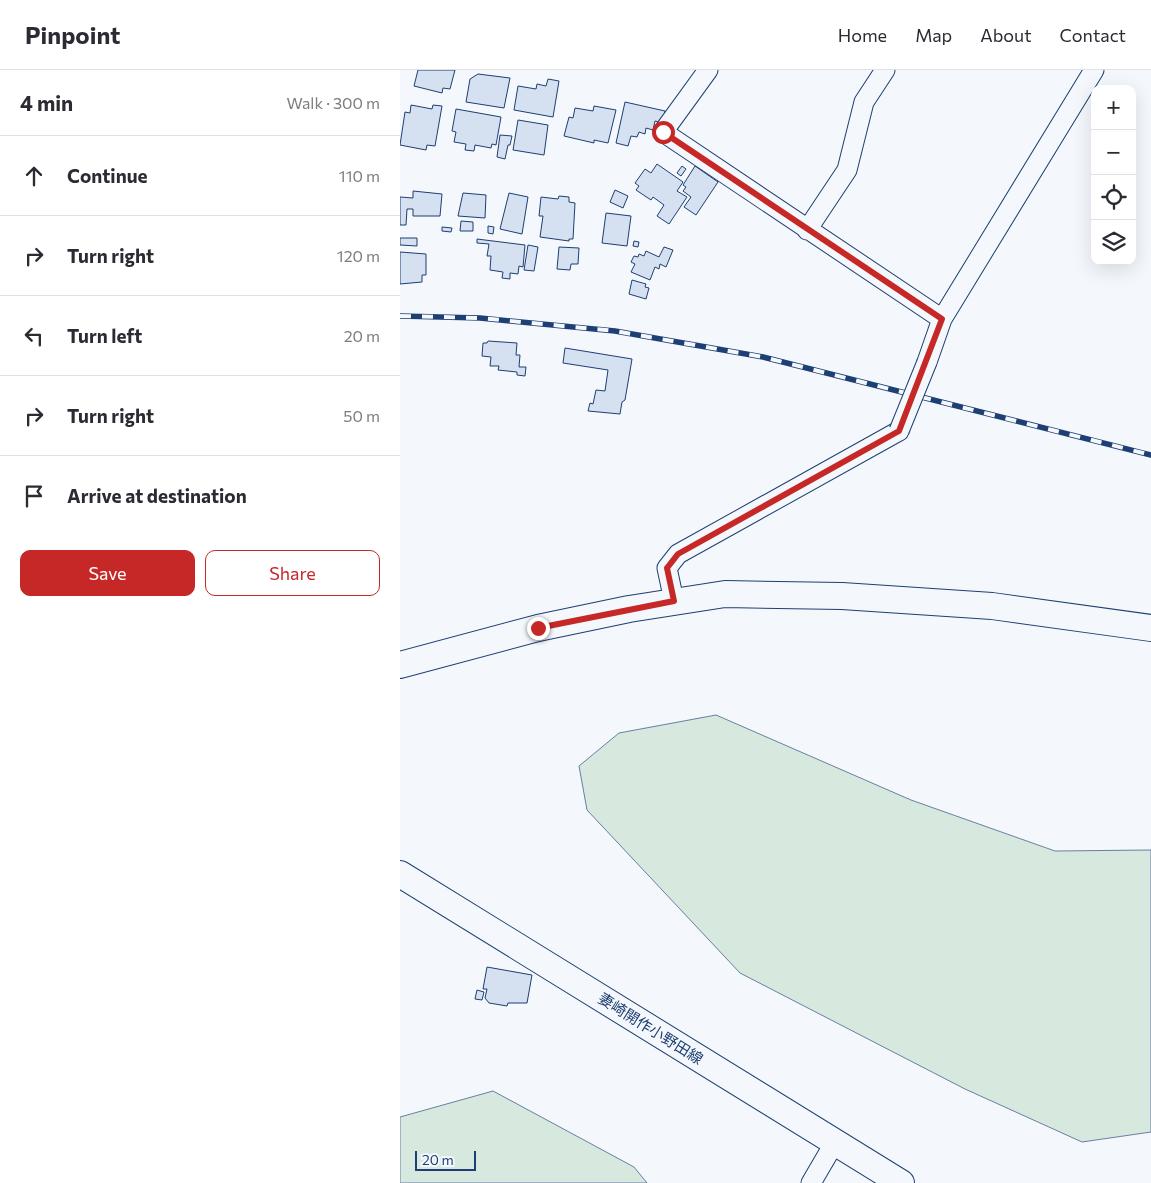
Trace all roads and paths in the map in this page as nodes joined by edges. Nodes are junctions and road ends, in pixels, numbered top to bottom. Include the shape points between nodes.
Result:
1 (708, 70) edge
2 (885, 70) edge
3 (1094, 70) edge
4 (807, 230) junction
5 (942, 319) junction
6 (674, 601) junction
7 (1151, 628) edge
8 (400, 665) edge
9 (400, 874) edge
10 (836, 1142) junction
11 (811, 1183) edge
12 (901, 1183) edge

1 - 4 street via 663,132
2 - 4 street via 864,102 847,170
3 - 5 street
4 - 5 street
5 - 6 street, bridge via 899,431 678,554 667,568
6 - 7 street via 725,594 842,596 992,606
6 - 8 street via 538,628
9 - 10 street, 妻崎開作小野田線
10 - 11 street
10 - 12 street, 妻崎開作小野田線

